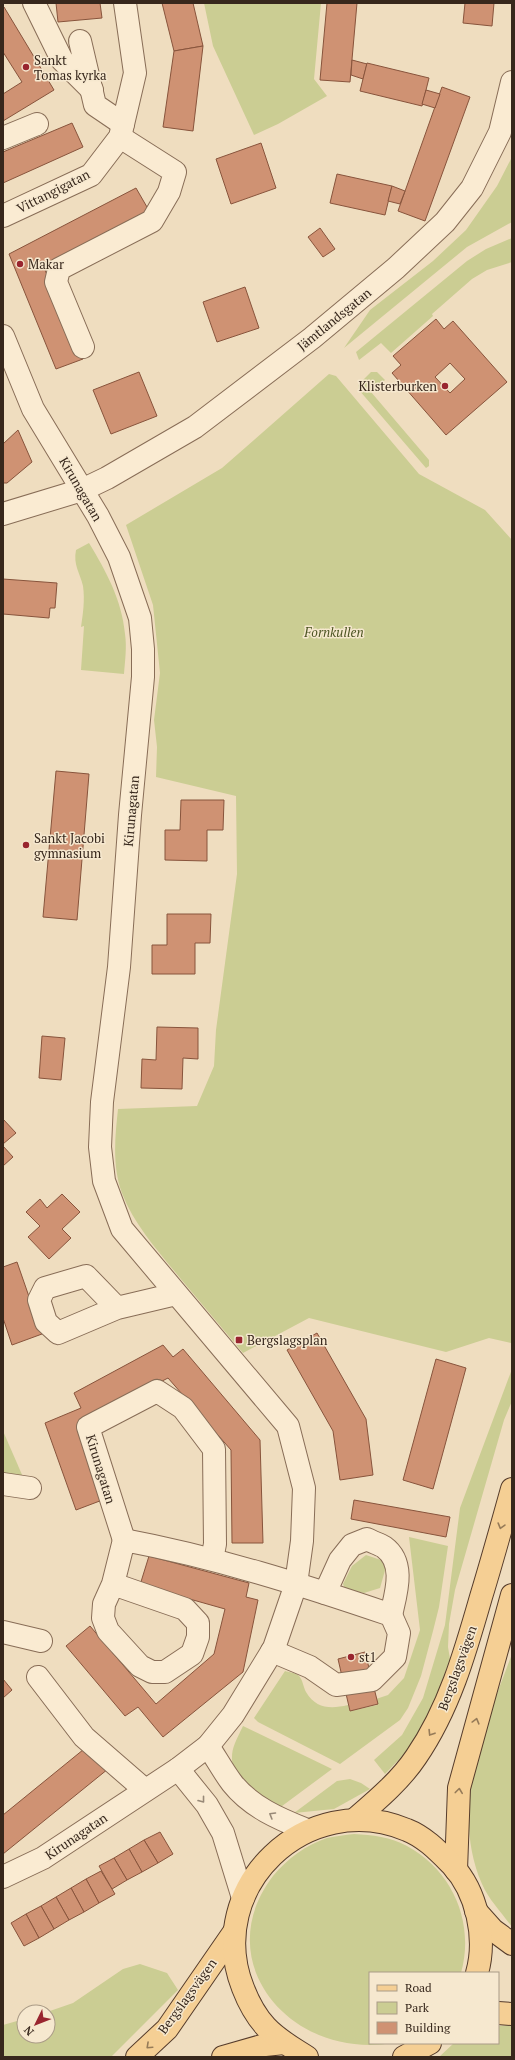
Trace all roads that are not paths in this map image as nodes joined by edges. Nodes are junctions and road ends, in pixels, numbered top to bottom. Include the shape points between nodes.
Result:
1 (34, 3) edge
2 (125, 3) edge
3 (80, 41) dead end
4 (512, 82) edge
5 (92, 90) junction
6 (37, 124) dead end
7 (122, 131) junction
8 (3, 138) edge
9 (3, 216) edge
10 (3, 336) edge
11 (83, 347) dead end
12 (82, 490) junction
13 (3, 514) edge
14 (176, 1294) junction
15 (117, 1308) dead end
16 (3, 1484) edge
17 (30, 1488) dead end
18 (512, 1489) edge
19 (124, 1540) junction
20 (212, 1559) junction
21 (113, 1584) junction
22 (296, 1584) junction
23 (325, 1593) junction
24 (512, 1595) edge
25 (391, 1615) junction
26 (3, 1632) edge
27 (41, 1641) dead end
28 (272, 1651) junction
29 (38, 1677) dead end
30 (208, 1746) junction
31 (178, 1769) junction
32 (145, 1790) junction
33 (354, 1820) junction
34 (307, 1830) junction
35 (456, 1870) junction
36 (3, 1877) edge
37 (243, 1898) junction
38 (476, 1911) junction
39 (234, 1932) junction
40 (512, 1944) edge
41 (477, 1972) edge
42 (499, 2013) edge
43 (512, 2014) edge
44 (284, 2043) junction
45 (424, 2049) edge
46 (137, 2057) edge
47 (223, 2057) edge
48 (307, 2057) edge
49 (404, 2057) edge

1 - 5 street via 62,60
2 - 7 street, Vittangigatan via 135,73
3 - 5 street
4 - 12 street, Jämtlandsgatan via 500,132 472,188 445,222 419,247 312,338 196,427
5 - 7 street via 95,105
6 - 8 street
7 - 9 street, Vittangigatan via 91,175
7 - 11 street via 176,172 169,192 152,221 59,269 56,282
10 - 12 street, Kirunagatan via 33,409
12 - 13 street, Jämtlandsgatan
12 - 14 street, Kirunagatan via 116,551 130,585 140,618 143,649 143,677 119,967 106,1056 100,1147 104,1181 122,1229
14 - 15 street
14 - 22 street, Kirunagatan via 288,1426 304,1488 302,1541
16 - 17 street
18 -> 33 main road, Bergslagsvägen via 458,1674 436,1724 416,1758 372,1805
19 - 20 street
19 - 20 street, Kirunagatan via 88,1427 157,1392 184,1408 214,1449 215,1544
19 - 21 street
20 - 22 street
21 - 21 street via 104,1604 103,1618 108,1630 140,1666 152,1672 165,1672 192,1654 198,1637 198,1623 185,1609
22 - 23 street
22 - 28 street, Kirunagatan
23 - 25 street
23 - 25 street via 340,1560 352,1545 367,1539 385,1548 398,1566
35 -> 24 main road via 459,1788
25 - 28 street via 399,1633 395,1657 372,1680 336,1685 310,1667
26 - 27 street
28 - 30 street, Kirunagatan via 233,1715
29 - 32 street via 84,1737
30 - 31 street, Kirunagatan
34 -> 30 street via 276,1818 250,1802 232,1783
31 - 32 street, Kirunagatan
31 -> 37 street via 206,1805 223,1833
32 - 36 street, Kirunagatan via 43,1858
33 - 34 main road via 330,1823
33 - 35 main road via 382,1821 408,1830 434,1847
34 - 37 main road via 275,1852 255,1873
35 - 38 main road via 469,1891
37 - 39 main road
38 - 40 main road via 493,1930
38 - 41 main road via 481,1940
39 - 44 main road via 234,1959 247,2000 265,2026
39 -> 46 main road, Bergslagsvägen via 167,2029
42 - 43 main road
44 - 47 main road
44 - 48 main road
45 - 49 main road

